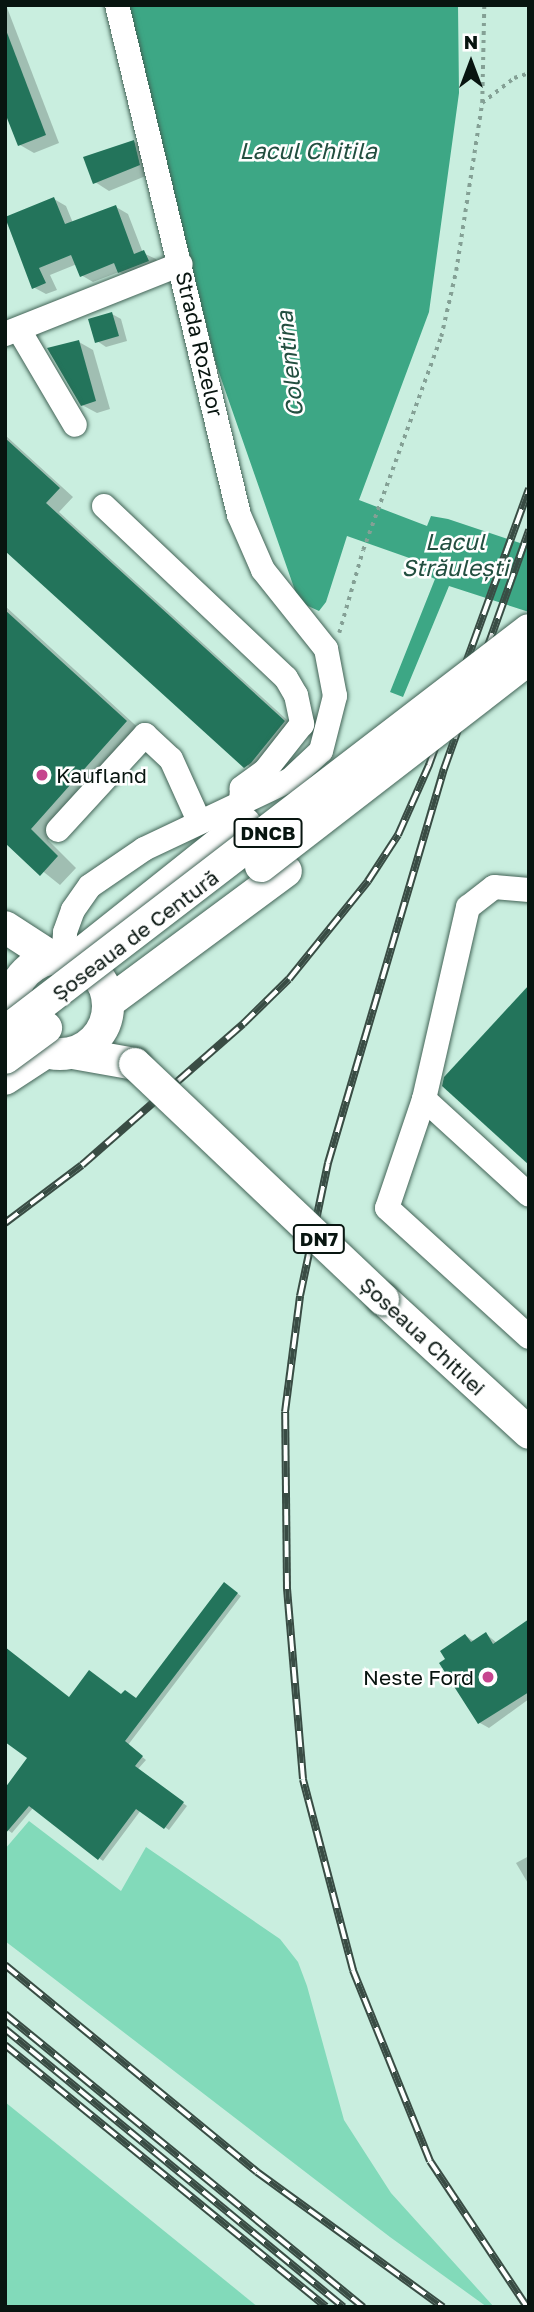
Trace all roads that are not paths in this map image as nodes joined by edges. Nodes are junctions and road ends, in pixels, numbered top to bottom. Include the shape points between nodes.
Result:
1 (117, 5) edge
2 (181, 264) junction
3 (12, 332) edge
4 (75, 425) dead end
5 (104, 506) dead end
6 (529, 606) edge
7 (529, 630) edge
8 (529, 659) edge
9 (529, 684) edge
10 (243, 813) junction
11 (199, 821) junction
12 (58, 830) dead end
13 (529, 890) edge
14 (5, 927) edge
15 (64, 958) junction
16 (8, 1008) edge
17 (108, 1009) junction
18 (60, 1052) junction
19 (5, 1058) edge
20 (135, 1064) junction
21 (5, 1079) edge
22 (424, 1099) junction
23 (529, 1195) edge
24 (529, 1337) edge
25 (529, 1433) edge

1 - 2 street, Strada Rozelor
2 - 3 street
2 - 10 street, Strada Rozelor via 244,530 263,570 307,621 331,660 335,696 321,751
3 - 4 street
5 - 10 street via 286,678 296,695 302,724 299,731 265,771 242,788
6 - 10 main road
7 - 16 main road, Șoseaua de Centură / DNCB, bridge
8 - 19 main road, Șoseaua de Centură / DNCB, bridge
9 - 17 main road
10 - 11 street
10 - 15 main road
11 - 12 street via 171,759 145,735
11 - 15 street via 144,849 90,886 65,932
13 - 22 street via 494,887 468,907
14 - 15 main road, DN7
15 - 16 main road via 21,977
15 - 17 main road, DN7 via 94,971
16 - 18 main road via 25,1039
17 - 18 main road via 99,1036
17 - 20 main road, Șoseaua Chitilei / DN7
18 - 20 main road
18 - 21 main road
20 - 25 main road, Șoseaua Chitilei / DN7, bridge
22 - 23 street
22 - 24 street via 387,1208

